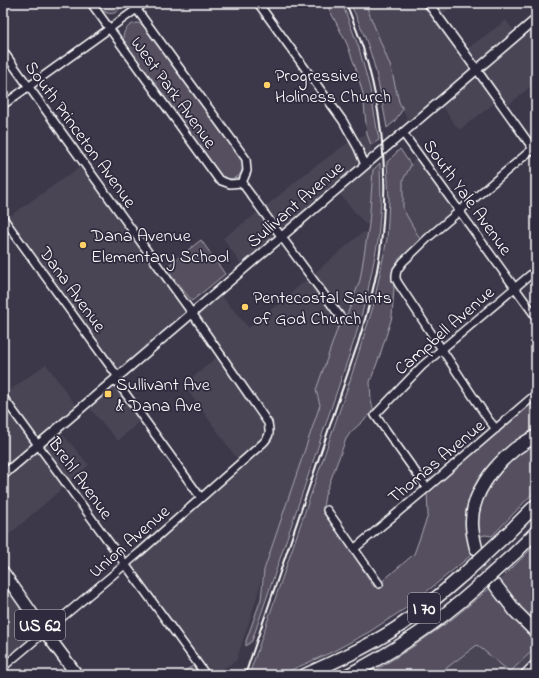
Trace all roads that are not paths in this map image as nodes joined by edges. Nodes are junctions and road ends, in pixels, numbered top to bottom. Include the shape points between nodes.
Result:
1 (91, 3) edge
2 (146, 3) edge
3 (258, 3) edge
4 (428, 3) edge
5 (135, 6) edge
6 (536, 19) edge
7 (110, 28) junction
8 (3, 51) edge
9 (477, 70) junction
10 (29, 87) junction
11 (3, 105) edge
12 (403, 133) junction
13 (535, 149) edge
14 (365, 165) junction
15 (242, 183) junction
16 (460, 211) junction
17 (3, 218) edge
18 (282, 237) junction
19 (536, 270) edge
20 (515, 288) junction
21 (192, 313) junction
22 (536, 317) edge
23 (342, 319) dead end
24 (442, 349) junction
25 (117, 378) junction
26 (536, 394) edge
27 (3, 397) edge
28 (496, 429) junction
29 (270, 432) joint
30 (536, 436) edge
31 (38, 445) junction
32 (3, 475) edge
33 (427, 488) junction
34 (201, 498) junction
35 (536, 505) edge
36 (327, 510) dead end
37 (536, 532) edge
38 (476, 548) tunnel mouth
39 (354, 549) junction
40 (126, 564) junction
41 (3, 572) edge
42 (379, 584) dead end
43 (496, 586) tunnel mouth
44 (45, 632) junction
45 (536, 632) edge
46 (536, 664) edge
47 (3, 667) edge
48 (77, 675) edge
49 (206, 675) edge
50 (305, 675) edge
51 (348, 675) edge
52 (525, 675) edge

1 - 7 street, West Park Avenue
2 - 5 street
3 - 14 street via 343,121
4 - 9 street
5 - 7 street
5 - 15 street, West Park Avenue via 246,159 247,171
6 - 9 street, Sullivant Avenue
7 - 10 street
7 - 15 street, West Park Avenue via 219,180 230,184
8 - 10 street, South Princeton Avenue
9 - 12 street, Sullivant Avenue
9 - 13 street
10 - 11 street
10 - 21 street, South Princeton Avenue
12 - 14 street, Sullivant Avenue
12 - 16 street, South Yale Avenue
13 - 16 street
14 - 18 street, Sullivant Avenue
15 - 18 street
16 - 20 street, South Yale Avenue
16 - 24 street via 403,262 396,275 398,284
17 - 25 street, Dana Avenue
18 - 21 street, Sullivant Avenue
18 - 23 street
19 - 20 street, Campbell Avenue
20 - 22 street, South Yale Avenue
20 - 24 street, Campbell Avenue
21 - 25 street, Sullivant Avenue
21 - 29 street, South Princeton Avenue via 268,424
24 - 28 street
24 - 33 street, Campbell Avenue via 375,415
25 - 31 street, Sullivant Avenue
25 - 34 street, Dana Avenue
26 - 28 street, Thomas Avenue
27 - 31 street, Brehl Avenue
28 - 33 street, Thomas Avenue
29 - 34 street, Union Avenue via 263,443
30 - 38 highway via 499,464 480,491 472,518
31 - 32 street, Sullivant Avenue
31 - 40 street, Brehl Avenue
33 - 39 street, Thomas Avenue
34 - 40 street, Union Avenue
35 - 50 highway, I 70, bridge via 464,574 395,629 351,654
36 - 39 street
37 - 51 highway, I 70, bridge via 450,611 420,633
39 - 42 street
40 - 44 street, Union Avenue
40 - 49 street, Brehl Avenue
41 - 44 main road, US 62
43 - 45 highway
44 - 47 street, Union Avenue
44 - 48 main road, US 62
46 - 52 main road

